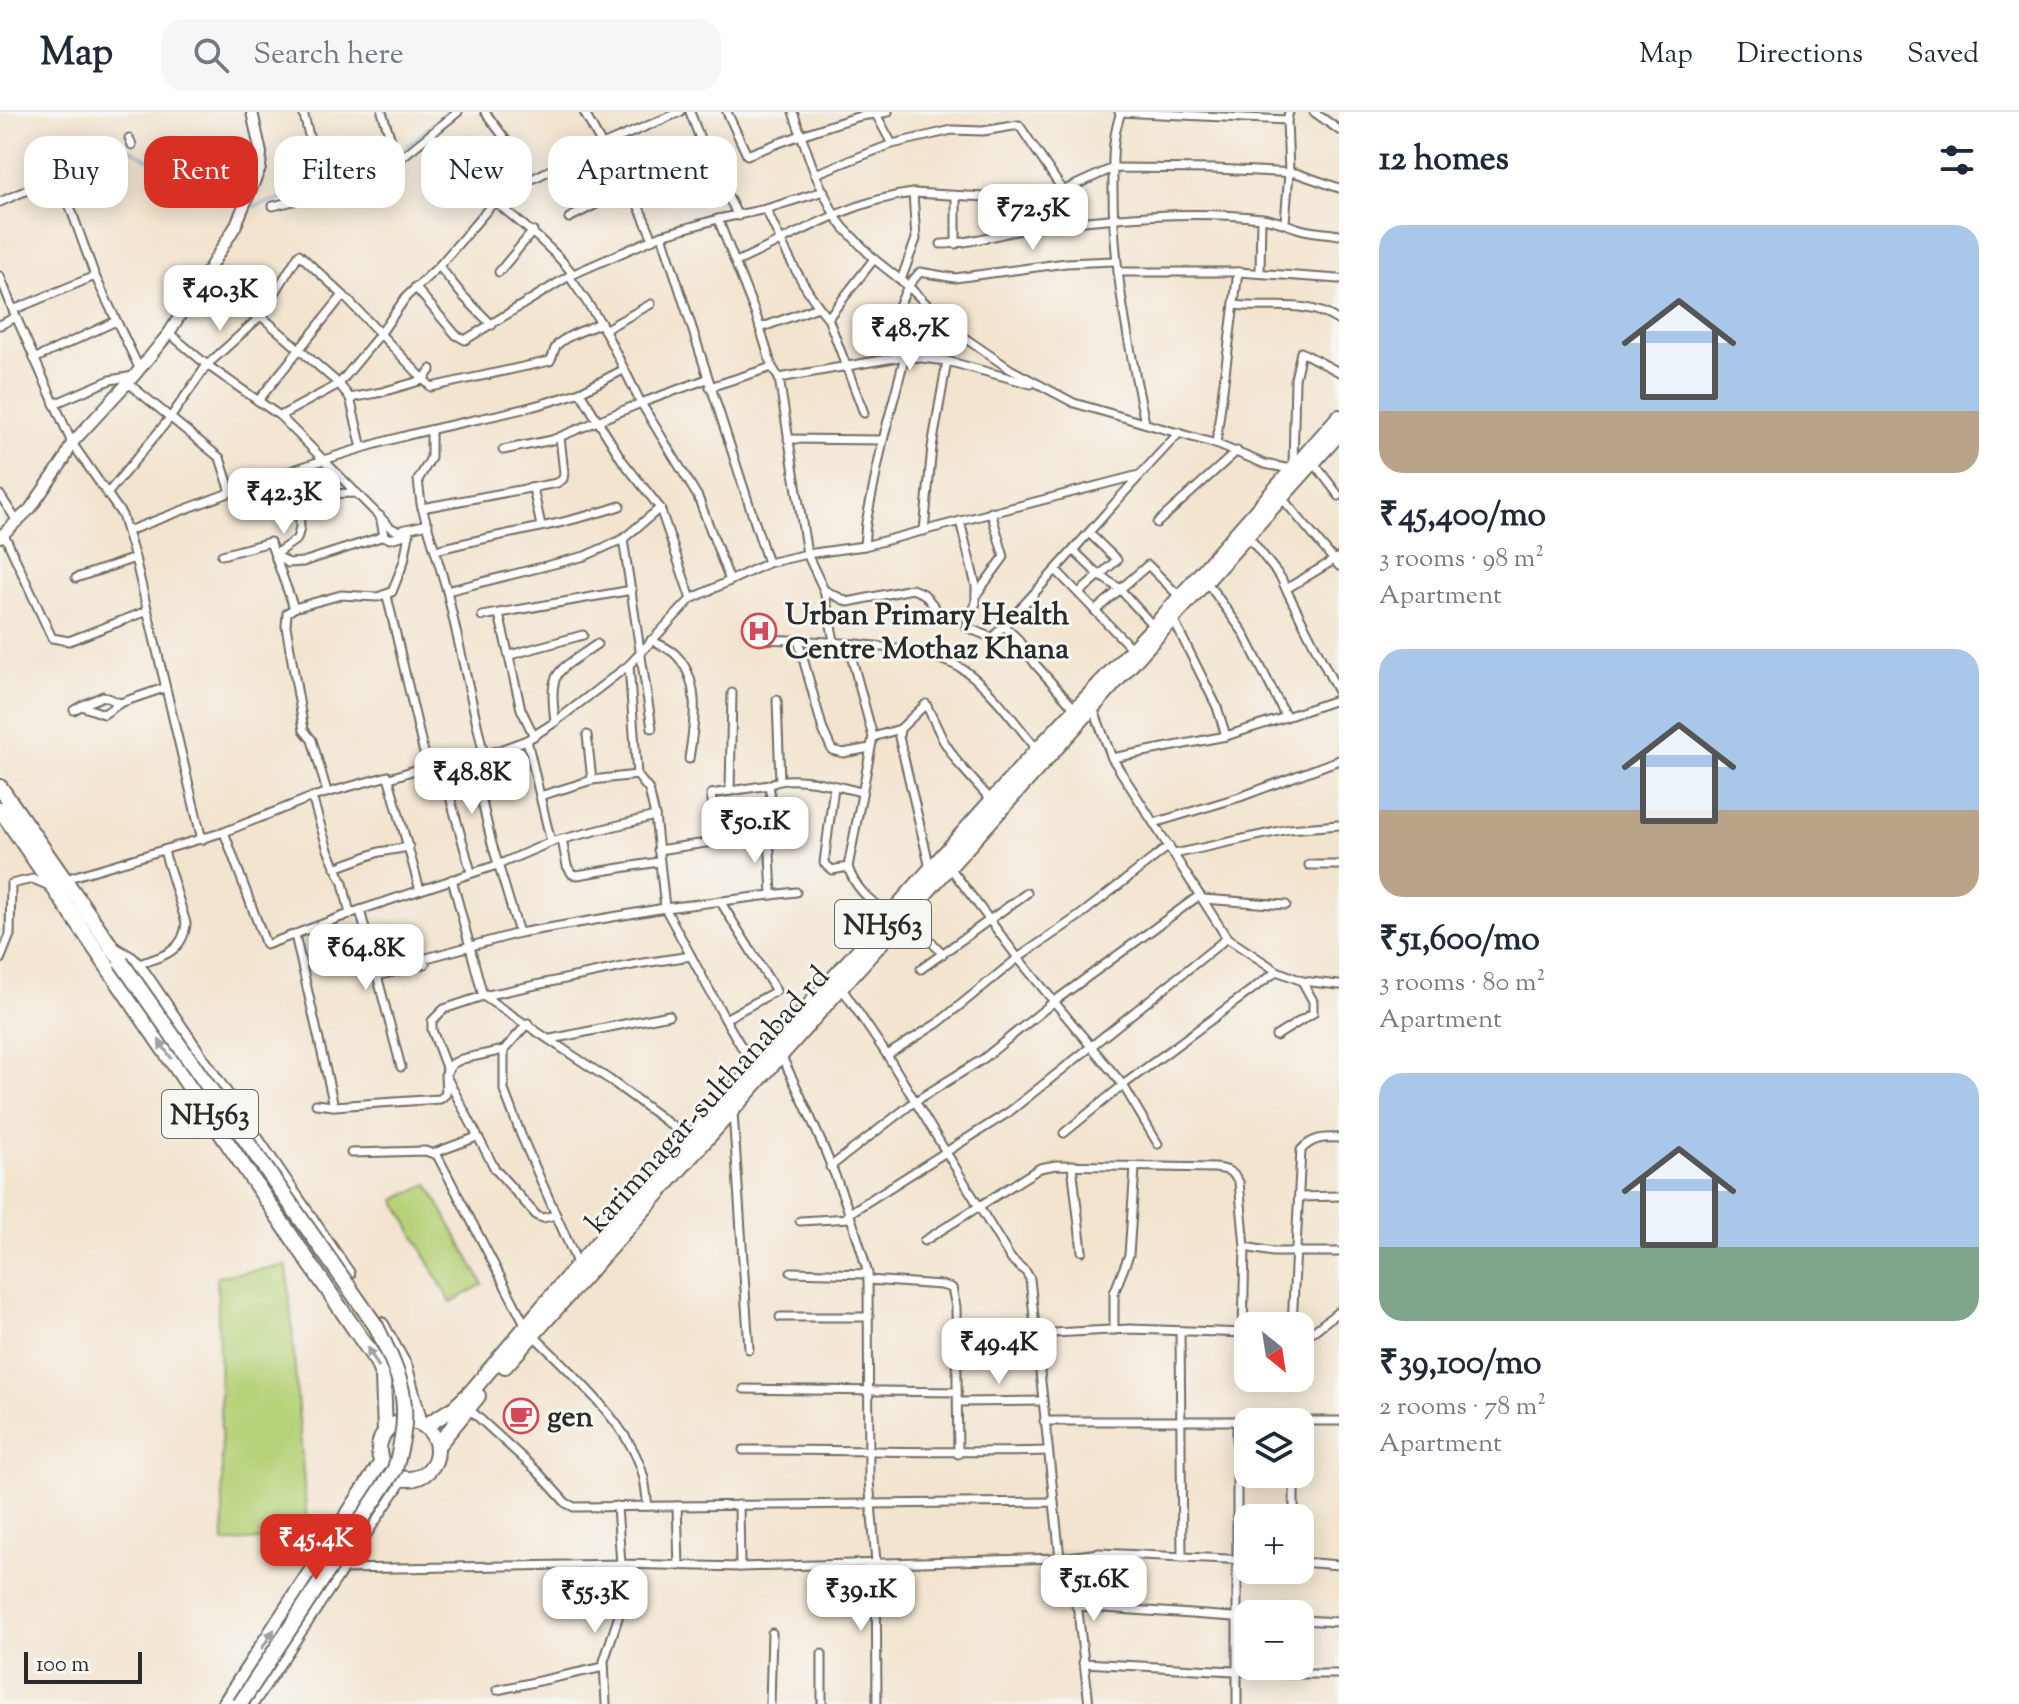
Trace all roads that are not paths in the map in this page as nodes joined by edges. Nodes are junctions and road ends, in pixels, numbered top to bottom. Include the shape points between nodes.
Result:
1 (252, 112) edge
2 (303, 112) edge
3 (382, 112) edge
4 (458, 112) edge
5 (485, 112) edge
6 (584, 112) edge
7 (680, 112) edge
8 (690, 112) edge
9 (727, 112) edge
10 (793, 112) edge
11 (888, 112) edge
12 (1120, 112) edge
13 (1314, 112) edge
14 (862, 114) edge
15 (877, 116) junction
16 (1288, 116) edge
17 (1339, 129) edge
18 (431, 134) joint
19 (803, 134) junction
20 (309, 136) edge
21 (390, 136) edge
22 (503, 136) edge
23 (597, 136) edge
24 (623, 136) edge
25 (892, 144) junction
26 (405, 155) edge
27 (1113, 168) junction
28 (1289, 173) junction
29 (815, 174) junction
30 (1339, 188) edge
31 (24, 191) edge
32 (824, 191) junction
33 (1064, 192) junction
34 (913, 193) junction
35 (956, 196) junction
36 (0, 202) edge
37 (71, 208) edge
38 (489, 208) edge
39 (504, 208) edge
40 (589, 208) edge
41 (639, 208) edge
42 (766, 209) junction
43 (738, 216) junction
44 (835, 216) junction
45 (569, 218) dead end
46 (1112, 218) junction
47 (1261, 218) junction
48 (718, 219) junction
49 (1285, 222) junction
50 (533, 231) junction
51 (662, 235) junction
52 (1339, 235) edge
53 (653, 239) junction
54 (781, 243) junction
55 (941, 244) dead end
56 (956, 244) junction
57 (874, 259) junction
58 (1115, 261) junction
59 (736, 262) junction
60 (439, 266) junction
61 (499, 272) dead end
62 (1118, 272) junction
63 (1238, 272) junction
64 (1260, 273) junction
65 (206, 275) junction
66 (571, 275) junction
67 (0, 276) edge
68 (95, 276) junction
69 (1339, 279) edge
70 (905, 283) junction
71 (415, 287) junction
72 (343, 295) junction
73 (651, 304) dead end
74 (1234, 305) junction
75 (818, 307) junction
76 (15, 314) junction
77 (261, 316) junction
78 (894, 317) dead end
79 (828, 318) junction
80 (116, 321) junction
81 (1339, 321) edge
82 (0, 325) edge
83 (492, 325) junction
84 (603, 326) junction
85 (760, 328) junction
86 (169, 333) junction
87 (381, 333) junction
88 (299, 347) junction
89 (905, 356) junction
90 (34, 359) junction
91 (947, 361) junction
92 (207, 365) junction
93 (772, 367) junction
94 (845, 367) junction
95 (431, 369) dead end
96 (623, 370) junction
97 (1339, 372) edge
98 (134, 376) junction
99 (779, 378) junction
100 (423, 380) junction
101 (709, 383) junction
102 (339, 384) junction
103 (1040, 386) junction
104 (580, 392) junction
105 (350, 398) junction
106 (258, 401) junction
107 (641, 403) junction
108 (54, 404) junction
109 (864, 413) dead end
110 (280, 416) junction
111 (1339, 417) edge
112 (170, 418) junction
113 (599, 422) junction
114 (1145, 423) junction
115 (431, 430) junction
116 (1179, 433) junction
117 (1339, 433) edge
118 (560, 437) junction
119 (788, 439) junction
120 (883, 440) junction
121 (72, 443) junction
122 (1216, 444) junction
123 (362, 448) junction
124 (503, 450) dead end
125 (1237, 451) junction
126 (326, 461) junction
127 (1303, 468) junction
128 (1139, 475) junction
129 (533, 488) junction
130 (231, 492) junction
131 (357, 493) junction
132 (107, 494) junction
133 (0, 495) edge
134 (1339, 496) edge
135 (1282, 498) junction
136 (620, 506) dead end
137 (422, 508) junction
138 (660, 508) junction
139 (991, 512) junction
140 (380, 516) junction
141 (17, 521) junction
142 (960, 521) junction
143 (1157, 523) dead end
144 (428, 524) junction
145 (541, 526) junction
146 (128, 531) junction
147 (924, 531) junction
148 (1089, 533) junction
149 (2, 535) edge
150 (1247, 535) junction
151 (384, 536) junction
152 (623, 539) junction
153 (864, 546) junction
154 (436, 550) junction
155 (1074, 551) junction
156 (275, 554) junction
157 (807, 554) junction
158 (222, 555) dead end
159 (135, 558) junction
160 (1337, 561) edge
161 (768, 563) junction
162 (1056, 570) junction
163 (1099, 575) junction
164 (76, 578) dead end
165 (730, 581) junction
166 (1206, 581) junction
167 (1119, 588) junction
168 (1286, 589) junction
169 (632, 590) junction
170 (824, 590) junction
171 (447, 591) junction
172 (1079, 593) junction
173 (387, 596) junction
174 (975, 596) junction
175 (1179, 596) junction
176 (691, 599) junction
177 (294, 608) junction
178 (147, 611) junction
179 (938, 611) dead end
180 (1095, 611) junction
181 (499, 614) junction
182 (482, 616) dead end
183 (1173, 619) junction
184 (1004, 626) junction
185 (1154, 627) junction
186 (583, 635) dead end
187 (758, 639) dead end
188 (651, 640) junction
189 (798, 640) junction
190 (834, 641) junction
191 (597, 644) dead end
192 (848, 644) junction
193 (1132, 649) junction
194 (640, 653) junction
195 (510, 655) junction
196 (629, 665) junction
197 (164, 688) junction
198 (732, 693) dead end
199 (1339, 697) edge
200 (777, 700) dead end
201 (120, 703) junction
202 (1093, 708) junction
203 (1076, 710) junction
204 (1286, 717) junction
205 (555, 722) junction
206 (652, 728) dead end
207 (900, 729) junction
208 (587, 735) dead end
209 (1226, 736) junction
210 (873, 737) junction
211 (530, 738) junction
212 (870, 748) junction
213 (1042, 754) junction
214 (484, 755) junction
215 (1112, 758) junction
216 (689, 759) dead end
217 (472, 760) junction
218 (1339, 760) edge
219 (637, 775) junction
220 (390, 778) junction
221 (592, 780) junction
222 (780, 781) junction
223 (769, 785) junction
224 (0, 787) edge
225 (834, 787) junction
226 (730, 791) junction
227 (327, 792) junction
228 (862, 792) junction
229 (540, 796) junction
230 (312, 797) junction
231 (993, 802) junction
232 (0, 809) edge
233 (655, 816) junction
234 (1154, 823) junction
235 (1339, 825) edge
236 (795, 830) dead end
237 (224, 832) junction
238 (772, 832) junction
239 (562, 839) junction
240 (202, 840) junction
241 (718, 840) junction
242 (551, 842) junction
243 (409, 847) junction
244 (658, 850) junction
245 (1172, 850) junction
246 (164, 851) junction
247 (658, 862) junction
248 (946, 862) junction
249 (500, 864) junction
250 (1309, 865) dead end
251 (1339, 865) edge
252 (848, 867) junction
253 (335, 868) junction
254 (931, 870) junction
255 (471, 872) junction
256 (452, 879) junction
257 (58, 883) junction
258 (420, 890) junction
259 (796, 892) dead end
260 (1027, 893) dead end
261 (772, 895) junction
262 (1202, 897) junction
263 (720, 901) junction
264 (1286, 905) dead end
265 (665, 908) junction
266 (360, 910) junction
267 (350, 914) junction
268 (906, 915) junction
269 (890, 916) junction
270 (989, 919) junction
271 (519, 933) junction
272 (295, 935) junction
273 (1227, 938) junction
274 (471, 945) junction
275 (943, 954) junction
276 (691, 956) junction
277 (1018, 958) junction
278 (0, 960) edge
279 (128, 964) junction
280 (921, 969) dead end
281 (1277, 971) junction
282 (377, 976) junction
283 (1302, 981) junction
284 (1339, 985) edge
285 (841, 987) junction
286 (483, 996) junction
287 (1056, 1000) junction
288 (669, 1015) dead end
289 (725, 1019) junction
290 (528, 1023) junction
291 (1276, 1036) dead end
292 (551, 1039) junction
293 (1091, 1044) junction
294 (504, 1050) junction
295 (781, 1055) junction
296 (887, 1055) junction
297 (401, 1067) dead end
298 (754, 1068) junction
299 (446, 1072) junction
300 (1123, 1085) junction
301 (914, 1102) junction
302 (316, 1104) dead end
303 (334, 1106) junction
304 (733, 1112) junction
305 (1064, 1133) dead end
306 (477, 1137) junction
307 (1339, 1138) edge
308 (691, 1140) junction
309 (1158, 1144) dead end
310 (351, 1153) dead end
311 (434, 1153) junction
312 (946, 1154) junction
313 (1072, 1165) junction
314 (830, 1167) junction
315 (1135, 1168) junction
316 (1339, 1196) edge
317 (1299, 1197) junction
318 (978, 1206) junction
319 (556, 1215) junction
320 (849, 1216) junction
321 (800, 1221) dead end
322 (924, 1241) dead end
323 (1245, 1247) junction
324 (1082, 1251) dead end
325 (1339, 1252) edge
326 (1297, 1253) junction
327 (578, 1265) junction
328 (791, 1272) dead end
329 (868, 1277) junction
330 (1339, 1311) edge
331 (1245, 1312) edge
332 (1293, 1312) edge
333 (780, 1317) dead end
334 (869, 1317) junction
335 (1114, 1330) junction
336 (530, 1331) junction
337 (1180, 1331) junction
338 (1314, 1331) edge
339 (1234, 1332) edge
340 (1034, 1334) junction
341 (749, 1349) dead end
342 (1036, 1353) junction
343 (957, 1362) junction
344 (744, 1389) dead end
345 (869, 1391) junction
346 (957, 1392) junction
347 (1042, 1401) junction
348 (958, 1402) junction
349 (468, 1408) junction
350 (1044, 1421) junction
351 (1181, 1421) junction
352 (1234, 1421) edge
353 (1339, 1421) edge
354 (1314, 1422) edge
355 (423, 1425) junction
356 (385, 1432) junction
357 (437, 1446) junction
358 (869, 1449) junction
359 (743, 1450) dead end
360 (1047, 1451) junction
361 (958, 1454) junction
362 (382, 1462) junction
363 (404, 1479) junction
364 (1054, 1502) junction
365 (871, 1504) junction
366 (739, 1505) junction
367 (617, 1506) junction
368 (648, 1506) junction
369 (677, 1506) junction
370 (1182, 1557) junction
371 (1060, 1558) junction
372 (1234, 1559) edge
373 (876, 1562) junction
374 (1314, 1563) edge
375 (621, 1564) junction
376 (1339, 1565) edge
377 (679, 1566) junction
378 (740, 1567) junction
379 (343, 1569) junction
380 (1076, 1606) junction
381 (1234, 1618) edge
382 (1314, 1621) edge
383 (1339, 1622) edge
384 (772, 1633) dead end
385 (822, 1654) dead end
386 (1083, 1663) junction
387 (604, 1667) junction
388 (1234, 1671) edge
389 (1314, 1673) edge
390 (1339, 1674) edge
391 (1238, 1680) edge
392 (497, 1690) dead end
393 (225, 1704) edge
394 (240, 1704) edge
395 (254, 1704) edge
396 (606, 1704) edge
397 (770, 1704) edge
398 (822, 1704) edge
399 (877, 1704) edge
400 (1089, 1704) edge
401 (1237, 1704) edge

1 - 65 street via 260,168 235,227
2 - 20 street
3 - 21 street
4 - 18 street
5 - 22 street
6 - 23 street
7 - 24 street
8 - 43 street
9 - 19 street via 747,155
10 - 19 street
11 - 15 street
12 - 16 street
12 - 27 street
13 - 17 street
14 - 15 street
14 - 19 street
15 - 25 street
16 - 28 street
18 - 26 street
19 - 29 street
25 - 29 street
25 - 33 street via 952,130 1019,125
27 - 28 street
27 - 33 street
27 - 46 street
28 - 30 street
28 - 49 street
29 - 32 street
31 - 36 street
32 - 42 street
32 - 44 street
33 - 35 street via 1042,200
34 - 35 street
34 - 44 street
34 - 70 street via 916,239
35 - 56 street
37 - 68 street
38 - 60 street
39 - 50 street
40 - 45 street
41 - 53 street
42 - 43 street
42 - 54 street
43 - 48 street
44 - 54 street
44 - 57 street
46 - 47 street
46 - 56 street
46 - 58 street
47 - 49 street
47 - 64 street
48 - 51 street
48 - 59 street
49 - 52 street
50 - 61 street
50 - 66 street
51 - 53 street
51 - 101 street
53 - 66 street
54 - 59 street
54 - 75 street
55 - 56 street
57 - 70 street
57 - 79 street
58 - 62 street
58 - 70 street via 955,278 920,272
59 - 85 street
60 - 71 street
60 - 83 street
62 - 63 street
62 - 114 street
63 - 64 street
63 - 74 street
64 - 69 street
65 - 77 street
65 - 86 street
66 - 83 street
66 - 84 street
67 - 76 street
68 - 76 street
68 - 80 street
70 - 78 street
70 - 103 street via 953,330
71 - 83 street via 460,339 470,339
71 - 87 street
72 - 77 street via 299,254
72 - 87 street
72 - 88 street
73 - 84 street
74 - 81 street via 1311,307
74 - 122 street
75 - 79 street
75 - 85 street
76 - 82 street
76 - 90 street
77 - 88 street
77 - 92 street
79 - 94 street
80 - 90 street
80 - 98 street
84 - 96 street
84 - 100 street via 558,344 553,359 545,363 435,387
85 - 93 street
86 - 92 street
86 - 98 street
87 - 100 street
87 - 102 street
88 - 102 street
88 - 106 street
89 - 91 street
89 - 94 street
89 - 120 street
90 - 108 street
91 - 103 street
91 - 147 street
92 - 106 street
92 - 112 street
93 - 99 street
93 - 101 street
94 - 99 street
94 - 109 street
95 - 100 street
96 - 104 street
96 - 107 street
97 - 127 street via 1301,352 1295,379
98 - 108 street via 110,380
98 - 112 street
98 - 121 street
99 - 119 street
100 - 105 street
101 - 107 street
101 - 161 street
102 - 105 street
102 - 110 street
103 - 114 street via 1074,403
104 - 113 street
104 - 115 street
105 - 123 street
106 - 110 street
107 - 113 street
107 - 165 street via 698,497
108 - 121 street
110 - 126 street
111 - 127 highway, NH563
112 - 130 street via 220,458
112 - 132 street
113 - 118 street
113 - 138 street
114 - 116 street
115 - 123 street
115 - 137 street via 431,458 418,480
116 - 122 street
116 - 128 street
117 - 127 highway, karimnagar-sulthanabad rd / NH563
118 - 124 street
118 - 129 street via 563,479
119 - 120 street
119 - 157 street
120 - 153 street
121 - 132 street
121 - 141 street
122 - 125 street
123 - 126 street
125 - 127 street via 1265,464
125 - 143 street
126 - 130 street
126 - 131 street
127 - 134 street
127 - 135 highway, karimnagar-sulthanabad rd / NH563
127 - 175 highway, NH563
128 - 139 street
128 - 148 street
129 - 137 street
129 - 145 street
130 - 146 street
131 - 140 street
131 - 156 street via 322,494 299,504 297,539
132 - 146 street
133 - 141 street
135 - 150 highway, karimnagar-sulthanabad rd / NH563
135 - 160 street
136 - 145 street
137 - 144 street
138 - 152 street
138 - 176 street
139 - 142 street
139 - 174 street via 1004,557
140 - 144 street via 397,531
140 - 151 street
141 - 149 street
142 - 147 street
142 - 174 street
144 - 154 street
145 - 154 street
146 - 159 street
147 - 153 street
148 - 155 street
148 - 163 street via 1117,560
149 - 178 street via 52,638 69,641
150 - 166 highway, karimnagar-sulthanabad rd / NH563
150 - 168 street
151 - 156 street via 303,562 288,563
151 - 173 street via 409,534 404,561
152 - 169 street
152 - 171 street via 585,556
153 - 157 street
154 - 171 street
155 - 162 street
155 - 163 street
156 - 158 street via 270,542
156 - 177 street
157 - 161 street
157 - 170 street
159 - 164 street
159 - 178 street
160 - 168 street
161 - 165 street
162 - 172 street
162 - 184 street
163 - 167 street
163 - 172 street
165 - 176 street
166 - 183 highway, karimnagar-sulthanabad rd / NH563
166 - 204 street via 1243,632
167 - 175 street via 1148,565
167 - 180 street
167 - 185 street
168 - 199 street
169 - 181 street
169 - 194 street
170 - 179 street via 848,602 912,589
170 - 190 street
171 - 214 street
172 - 180 street
173 - 177 street via 341,595
173 - 220 street via 427,766
174 - 184 street via 966,627 992,638
175 - 185 highway, NH563
176 - 188 street
177 - 227 street via 287,613 286,626 304,730 312,740
178 - 197 street
180 - 193 street
181 - 182 street
181 - 195 street
183 - 202 highway, karimnagar-sulthanabad rd / NH563
183 - 209 street
184 - 203 street
185 - 193 highway, NH563
186 - 195 street
187 - 189 street
188 - 194 street
188 - 216 street via 675,653 688,676 695,701
189 - 190 street
189 - 212 street via 832,750 837,754
190 - 192 street
191 - 205 street via 556,673
192 - 210 street
192 - 213 street via 927,654 965,671
193 - 203 highway, NH563
194 - 196 street
194 - 206 street
195 - 211 street
196 - 205 street
196 - 219 street
197 - 201 street
197 - 240 street
198 - 226 street
199 - 204 street
200 - 222 street
201 - 201 street via 104,714 77,708 103,696
202 - 213 highway, karimnagar-sulthanabad rd / NH563
202 - 215 street
203 - 213 highway, NH563
204 - 209 street
205 - 211 street
207 - 210 street
207 - 231 street via 926,704 958,763
207 - 254 street
208 - 221 street
209 - 215 street
210 - 212 street
211 - 214 street
211 - 229 street
212 - 228 street
213 - 231 highway, NH563
213 - 248 highway, karimnagar-sulthanabad rd / NH563
214 - 217 street
215 - 234 street
217 - 249 street
217 - 255 street via 445,771
218 - 234 street
219 - 221 street
219 - 233 street via 649,790
220 - 227 street
220 - 243 street
221 - 229 street
222 - 223 street
222 - 225 street
223 - 226 street
223 - 238 street
224 - 257 highway, NH563
225 - 228 street
225 - 252 street via 824,863 832,870
226 - 241 street via 711,794
227 - 230 street
228 - 252 street
229 - 242 street
230 - 237 street
230 - 253 street
231 - 248 highway, NH563
232 - 257 highway, NH563
233 - 239 street
233 - 244 street
234 - 245 street
235 - 245 street
236 - 238 street
237 - 240 street
237 - 272 street via 266,945
238 - 241 street
238 - 261 street
239 - 242 street
239 - 247 street via 572,874
240 - 246 street
241 - 244 street
242 - 249 street
243 - 253 street
243 - 258 street
244 - 247 street
245 - 262 street
245 - 277 street
246 - 257 street
246 - 279 street via 185,933 164,956
247 - 265 street
248 - 254 highway, NH563
248 - 268 highway, karimnagar-sulthanabad rd / NH563
248 - 270 street
249 - 255 street
249 - 271 street
250 - 251 street
252 - 269 street via 865,896
253 - 267 street
254 - 269 highway, NH563
255 - 256 street
256 - 258 street
256 - 274 street
257 - 278 street via 33,879 11,884 10,935
257 - 279 highway, NH563
356 -> 257 highway, NH563 via 383,1377 377,1362
258 - 266 street
259 - 261 street
260 - 270 street
261 - 263 street
262 - 264 street
262 - 273 street
262 - 287 street
263 - 265 street
263 - 289 street via 776,991
265 - 271 street
265 - 276 street
266 - 267 street
266 - 282 street
267 - 272 street
268 - 275 street
268 - 285 highway, karimnagar-sulthanabad rd / NH563
269 - 298 highway, NH563
270 - 275 street
270 - 277 street
271 - 274 street
272 - 303 street
273 - 281 street
273 - 293 street
274 - 282 street
274 - 286 street
275 - 280 street
276 - 286 street
276 - 289 street
277 - 287 street
277 - 296 street via 938,1023
279 - 355 highway, NH563 via 394,1345
279 - 394 highway, bridge via 376,1326 399,1373 406,1403 395,1469
281 - 283 street
281 - 300 street
282 - 297 street
283 - 284 street
283 - 291 street via 1313,1013
285 - 295 highway, karimnagar-sulthanabad rd / NH563
285 - 296 street
286 - 290 street
286 - 299 street via 444,1009 432,1021
287 - 293 street
287 - 301 street via 983,1059
288 - 292 street
289 - 298 street
290 - 292 street
290 - 294 street
292 - 308 street
293 - 300 street
293 - 312 street via 1009,1112
294 - 299 street via 462,1059
294 - 319 street via 504,1090
295 - 304 highway, karimnagar-sulthanabad rd / NH563
295 - 314 street
296 - 301 street
298 - 308 highway, NH563
299 - 303 street via 446,1094 440,1099
299 - 306 street
300 - 305 street
300 - 309 street
301 - 312 street
301 - 314 street
302 - 303 street
304 - 336 highway, karimnagar-sulthanabad rd / NH563
304 - 341 street
306 - 311 street
306 - 319 street via 495,1169 537,1216
307 - 317 street via 1317,1138 1301,1150
308 - 327 highway, NH563
310 - 311 street
311 - 336 street
312 - 318 street
312 - 320 street
313 - 315 street
313 - 318 street via 1040,1168
313 - 324 street
314 - 320 street
315 - 323 street via 1214,1168 1234,1174 1242,1195
315 - 335 street via 1129,1255 1114,1293
316 - 317 street
317 - 326 street
318 - 322 street
318 - 340 street via 1030,1279
319 - 327 street
320 - 321 street
320 - 329 street
323 - 326 street
323 - 331 street
325 - 326 street
326 - 332 street
327 - 336 highway, NH563
328 - 329 street
329 - 334 street
329 - 343 street via 952,1288
330 - 338 street
333 - 334 street
334 - 345 street
335 - 337 street
335 - 340 street
336 - 349 highway, karimnagar-sulthanabad rd / NH563
336 - 355 highway, NH563 via 454,1408
336 - 368 street via 586,1387 621,1432 638,1460
337 - 339 street
337 - 351 street
340 - 342 street
342 - 343 street
342 - 347 street
343 - 346 street
344 - 345 street
345 - 346 street
345 - 358 street
346 - 348 street
347 - 348 street
347 - 350 street
348 - 361 street
349 - 357 highway, karimnagar-sulthanabad rd / NH563
349 - 367 street via 566,1503
350 - 351 street
350 - 360 street
351 - 352 street
351 - 370 street
353 - 354 street
355 - 356 highway, NH563 via 401,1422
355 - 357 highway, NH563
356 - 362 highway, NH563 via 379,1449
357 - 363 highway, NH563 via 427,1472
358 - 359 street
358 - 361 street
358 - 365 street
360 - 361 street
360 - 364 street
362 - 363 highway
393 -> 362 highway
363 - 379 street
364 - 365 street
364 - 371 street
365 - 366 street
365 - 373 street
366 - 369 street
366 - 378 street
367 - 368 street
367 - 375 street
368 - 369 street
369 - 377 street
370 - 371 street via 1099,1553
370 - 372 street
371 - 373 street
371 - 380 street via 1075,1586
373 - 378 street
373 - 399 street
374 - 376 street
375 - 377 street
375 - 379 street
375 - 387 street via 619,1615
377 - 378 street
379 - 395 street
380 - 381 street
380 - 386 street
382 - 383 street
384 - 397 street
385 - 398 street
386 - 388 street
386 - 400 street
387 - 392 street
387 - 396 street
389 - 390 street
391 - 401 street

